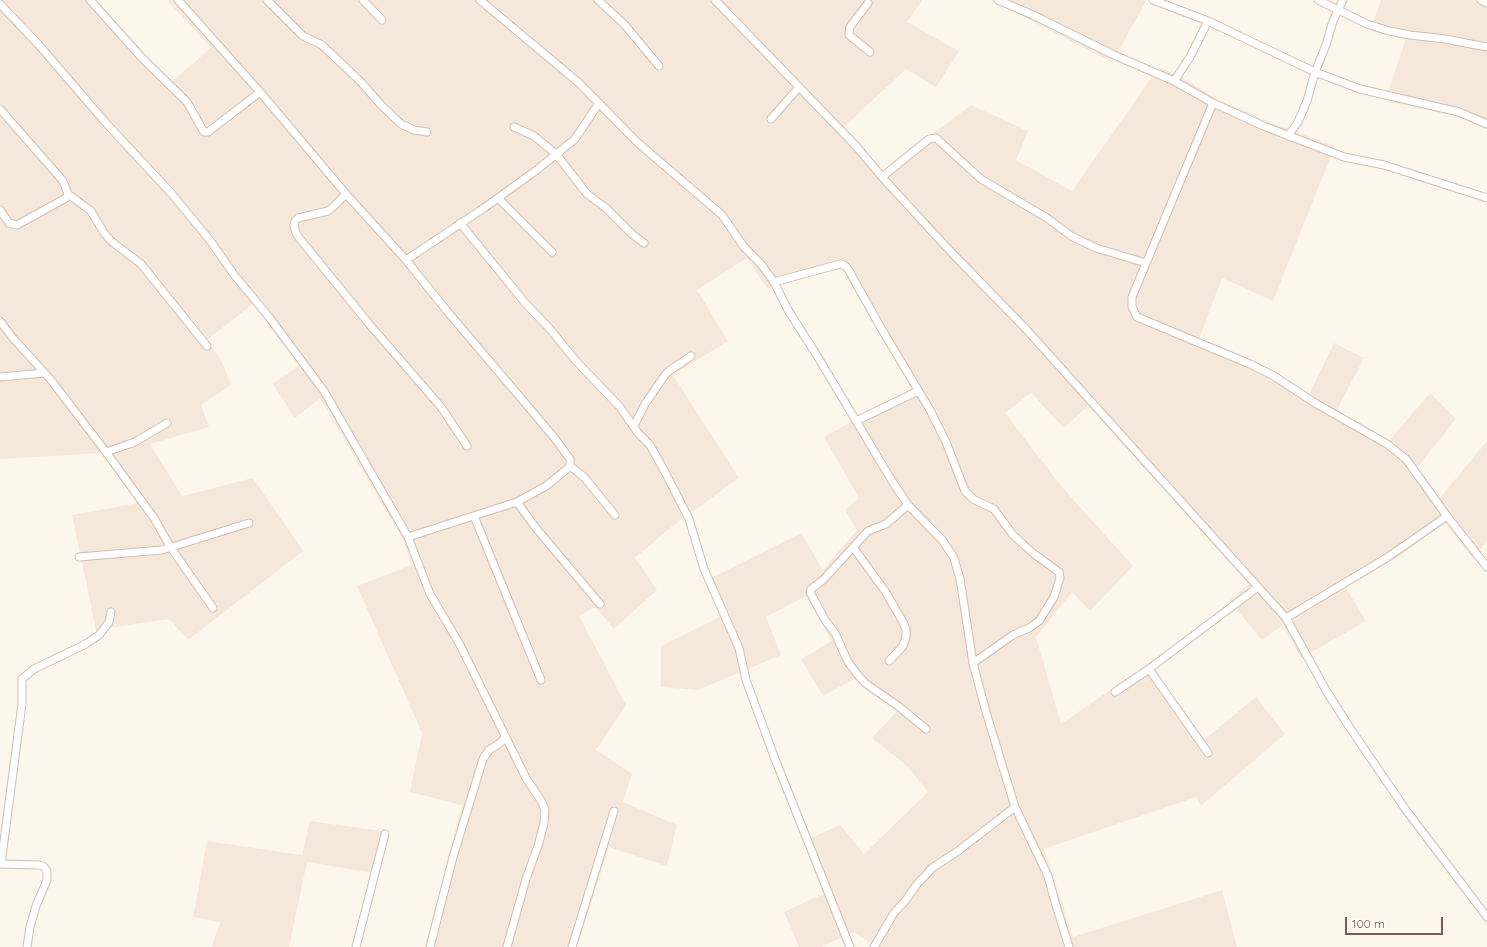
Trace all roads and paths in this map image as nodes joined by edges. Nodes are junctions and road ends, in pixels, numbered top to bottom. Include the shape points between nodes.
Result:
1 (90, 0) edge
2 (178, 0) edge
3 (267, 0) edge
4 (362, 0) edge
5 (480, 0) edge
6 (598, 0) edge
7 (715, 0) edge
8 (998, 0) edge
9 (1153, 0) edge
10 (1318, 0) edge
11 (1343, 0) edge
12 (1481, 0) edge
13 (867, 1) edge
14 (1487, 3) edge
15 (0, 4) edge
16 (1338, 9) junction
17 (382, 20) dead end
18 (1208, 21) junction
19 (1487, 47) edge
20 (870, 52) dead end
21 (659, 66) dead end
22 (1315, 72) junction
23 (1174, 81) junction
24 (799, 87) junction
25 (260, 92) junction
26 (599, 102) junction
27 (1213, 103) junction
28 (0, 109) edge
29 (771, 119) dead end
30 (1487, 124) edge
31 (514, 127) dead end
32 (427, 132) dead end
33 (1288, 136) junction
34 (556, 154) junction
35 (882, 177) junction
36 (68, 194) junction
37 (346, 194) junction
38 (498, 198) junction
39 (1487, 198) edge
40 (0, 210) edge
41 (460, 223) junction
42 (644, 243) dead end
43 (552, 252) dead end
44 (406, 260) junction
45 (1146, 263) junction
46 (774, 282) junction
47 (0, 321) edge
48 (206, 346) dead end
49 (692, 356) dead end
50 (44, 373) junction
51 (0, 378) edge
52 (918, 391) junction
53 (856, 420) junction
54 (167, 423) dead end
55 (634, 426) junction
56 (467, 446) dead end
57 (106, 452) junction
58 (570, 466) junction
59 (517, 502) junction
60 (908, 505) junction
61 (615, 515) dead end
62 (474, 516) junction
63 (1447, 516) junction
64 (249, 523) dead end
65 (408, 537) junction
66 (853, 547) junction
67 (171, 548) junction
68 (79, 557) dead end
69 (1487, 567) edge
70 (1258, 586) junction
71 (600, 604) dead end
72 (213, 608) dead end
73 (112, 612) dead end
74 (1286, 618) junction
75 (889, 661) dead end
76 (973, 663) junction
77 (1149, 669) junction
78 (541, 680) dead end
79 (1115, 692) dead end
80 (926, 729) dead end
81 (506, 737) junction
82 (1208, 753) dead end
83 (1015, 807) junction
84 (614, 811) dead end
85 (385, 834) dead end
86 (1, 864) edge
87 (1487, 917) edge
88 (27, 947) edge
89 (356, 947) edge
90 (430, 947) edge
91 (507, 947) edge
92 (572, 947) edge
93 (850, 947) edge
94 (874, 947) edge
95 (1069, 947) edge

1 - 25 street via 142,58 188,102 204,132 208,132
2 - 25 street
3 - 32 street via 303,36 322,45 401,124
4 - 17 street
5 - 26 street
6 - 21 street via 624,24
7 - 24 street
8 - 23 street
9 - 18 street
10 - 16 street
11 - 16 street
12 - 14 street
13 - 20 street via 850,27 849,35
15 - 65 street via 170,193 269,317 324,391
16 - 19 street via 1367,24 1389,30
16 - 22 street
18 - 22 street
18 - 23 street via 1190,57
22 - 30 street via 1360,89 1458,112
22 - 33 street via 1307,101 1298,122
23 - 27 street
24 - 29 street
24 - 35 street
25 - 37 street
26 - 34 street via 575,139
26 - 46 street via 660,163 722,215 744,247
27 - 33 street
27 - 45 street
28 - 36 street via 63,181
31 - 34 street via 534,136
33 - 39 street via 1344,157 1384,165
34 - 38 street
34 - 42 street via 587,194
35 - 45 street via 929,139 936,138 980,179 1047,218 1071,236 1096,248
35 - 70 street via 1025,328
36 - 40 street via 66,198 17,225 9,223
36 - 48 street via 92,211 111,242 141,264
37 - 44 street
37 - 56 street via 328,211 298,218 294,226 296,233 370,325 441,407
38 - 41 street
38 - 43 street
41 - 44 street
41 - 55 street via 526,304 620,407
44 - 58 street via 553,436 570,459
45 - 63 street via 1132,297 1132,307 1137,317 1274,376 1386,444 1406,459
46 - 52 street via 840,264 848,268
46 - 53 street via 788,310
47 - 50 street
49 - 55 street via 669,371 645,404
50 - 51 street
50 - 57 street
52 - 53 street
52 - 76 street via 946,442 968,496 994,509 1013,535 1060,574 1054,597 1039,621 1013,635
53 - 60 street
54 - 57 street via 135,442
55 - 93 street via 650,445 689,519 704,569 739,648 746,680 775,759
57 - 67 street via 154,518
58 - 59 street via 546,486
58 - 61 street via 584,477
59 - 62 street
59 - 71 street
60 - 66 street via 886,524 868,531
60 - 76 street via 943,541 954,558 960,579
62 - 65 street
62 - 78 street
63 - 69 street
63 - 74 street via 1388,557
64 - 67 street
65 - 81 street via 430,594 459,643
66 - 75 street via 885,591 906,629 903,646
66 - 80 street via 823,580 810,589 811,596 857,674 865,683
67 - 68 street via 151,552
67 - 72 street
70 - 74 street
70 - 77 street
73 - 86 street via 109,622 99,635 34,669 22,679 22,704
74 - 87 street via 1350,728 1406,810
76 - 83 street
77 - 79 street
77 - 82 street
81 - 90 street via 485,754 483,759 453,857
81 - 91 street via 526,778 544,806 545,814 538,846
83 - 94 street via 932,868 894,913
83 - 95 street via 1048,876
84 - 92 street
85 - 89 street
86 - 88 street via 39,865 47,871 47,880 30,927

